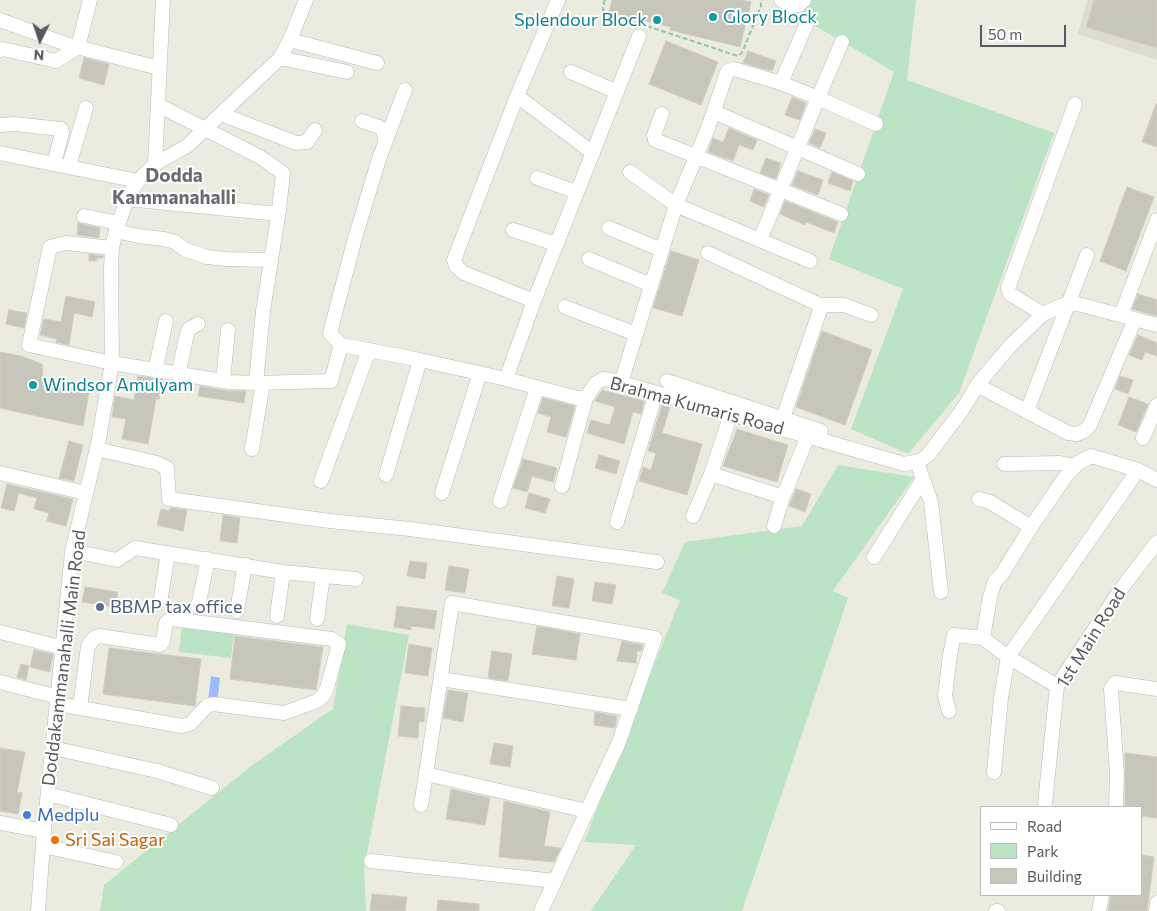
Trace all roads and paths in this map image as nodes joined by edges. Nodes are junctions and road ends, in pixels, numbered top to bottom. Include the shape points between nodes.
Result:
1 (90, 0) edge
2 (163, 0) edge
3 (306, 0) edge
4 (558, 0) edge
5 (605, 0) edge
6 (760, 0) edge
7 (781, 0) edge
8 (804, 0) edge
9 (0, 20) edge
10 (807, 23) dead end
11 (639, 36) dead end
12 (290, 40) junction
13 (842, 42) dead end
14 (78, 47) junction
15 (0, 50) edge
16 (280, 58) junction
17 (377, 64) dead end
18 (160, 68) junction
19 (347, 72) dead end
20 (571, 72) dead end
21 (781, 83) junction
22 (405, 90) dead end
23 (618, 92) junction
24 (517, 96) junction
25 (818, 98) junction
26 (1074, 104) dead end
27 (158, 105) junction
28 (86, 108) dead end
29 (714, 112) junction
30 (221, 114) junction
31 (662, 114) dead end
32 (362, 122) dead end
33 (876, 124) dead end
34 (0, 125) edge
35 (206, 129) junction
36 (315, 130) dead end
37 (385, 140) junction
38 (798, 148) junction
39 (0, 153) edge
40 (593, 153) junction
41 (697, 156) junction
42 (54, 163) junction
43 (155, 164) junction
44 (69, 166) junction
45 (630, 172) dead end
46 (858, 174) dead end
47 (537, 178) dead end
48 (138, 180) junction
49 (781, 190) junction
50 (577, 192) junction
51 (127, 199) junction
52 (676, 205) junction
53 (278, 214) junction
54 (841, 214) dead end
55 (84, 216) dead end
56 (1157, 220) edge
57 (117, 227) junction
58 (609, 228) dead end
59 (513, 230) dead end
60 (760, 240) junction
61 (556, 244) junction
62 (112, 248) junction
63 (662, 250) junction
64 (708, 253) dead end
65 (1087, 255) dead end
66 (589, 259) dead end
67 (271, 260) junction
68 (810, 261) dead end
69 (652, 285) junction
70 (534, 301) junction
71 (820, 305) junction
72 (1069, 305) junction
73 (565, 307) dead end
74 (1043, 314) junction
75 (871, 315) dead end
76 (1121, 315) junction
77 (1135, 319) junction
78 (166, 321) dead end
79 (198, 324) dead end
80 (1157, 325) edge
81 (228, 330) dead end
82 (636, 334) junction
83 (341, 345) junction
84 (369, 350) junction
85 (420, 360) junction
86 (112, 363) junction
87 (155, 371) junction
88 (480, 373) junction
89 (178, 375) junction
90 (506, 379) junction
91 (223, 381) junction
92 (667, 381) dead end
93 (260, 383) junction
94 (621, 384) junction
95 (977, 385) junction
96 (537, 388) junction
97 (656, 393) junction
98 (586, 398) junction
99 (1157, 405) edge
100 (1027, 411) junction
101 (731, 414) junction
102 (783, 418) junction
103 (808, 436) junction
104 (1142, 438) dead end
105 (97, 449) junction
106 (252, 449) dead end
107 (864, 452) junction
108 (917, 462) junction
109 (1004, 464) dead end
110 (1075, 466) junction
111 (1138, 470) junction
112 (0, 473) edge
113 (711, 474) junction
114 (386, 475) dead end
115 (923, 479) junction
116 (1157, 480) edge
117 (322, 481) dead end
118 (562, 486) dead end
119 (86, 493) junction
120 (442, 493) dead end
121 (783, 497) junction
122 (980, 499) dead end
123 (500, 501) dead end
124 (693, 516) dead end
125 (617, 522) dead end
126 (774, 526) dead end
127 (1030, 527) junction
128 (1157, 542) edge
129 (73, 551) junction
130 (168, 553) junction
131 (874, 558) dead end
132 (208, 559) junction
133 (657, 562) dead end
134 (245, 565) junction
135 (283, 572) junction
136 (324, 576) junction
137 (356, 579) dead end
138 (941, 592) dead end
139 (161, 597) dead end
140 (198, 608) dead end
141 (237, 611) dead end
142 (277, 616) dead end
143 (317, 619) dead end
144 (0, 632) edge
145 (983, 638) junction
146 (63, 643) junction
147 (1008, 657) junction
148 (440, 679) junction
149 (0, 682) edge
150 (1058, 686) junction
151 (1157, 689) edge
152 (58, 699) junction
153 (81, 702) junction
154 (631, 709) junction
155 (948, 711) dead end
156 (53, 748) junction
157 (994, 772) dead end
158 (426, 774) junction
159 (212, 788) dead end
160 (48, 794) junction
161 (1046, 804) dead end
162 (421, 805) dead end
163 (1116, 806) edge
164 (588, 811) junction
165 (0, 823) edge
166 (171, 825) dead end
167 (44, 831) junction
168 (43, 846) junction
169 (371, 861) dead end
170 (116, 862) dead end
171 (555, 881) junction
172 (1102, 896) edge
173 (1157, 903) edge
174 (38, 911) edge
175 (541, 911) edge
176 (1099, 911) edge
177 (1156, 911) edge

1 - 14 street
2 - 18 street
3 - 12 street, Doddakammanahalli Main Road
4 - 24 street
5 - 6 path via 602,6 606,12 738,56 742,54 758,14
7 - 8 street via 792,6
9 - 14 street
10 - 21 street
11 - 23 street
12 - 16 street, Doddakammanahalli Main Road
12 - 17 street
13 - 25 street
14 - 15 street via 56,62
14 - 18 street
16 - 19 street
16 - 30 street, Doddakammanahalli Main Road
18 - 27 street
20 - 23 street
21 - 25 street
21 - 29 street via 731,69
22 - 37 street
23 - 40 street
24 - 40 street
24 - 70 street via 454,260 464,273
25 - 33 street
25 - 38 street
26 - 74 street via 1008,288 1010,294
27 - 35 street
27 - 43 street
28 - 44 street
29 - 38 street
29 - 41 street
30 - 35 street, Doddakammanahalli Main Road
30 - 36 street via 296,143 307,142
31 - 41 street via 655,140
32 - 37 street via 383,130
34 - 42 street via 61,129
35 - 43 street, Doddakammanahalli Main Road via 187,146
35 - 53 street via 283,173
37 - 83 street via 330,333
38 - 46 street
38 - 49 street
39 - 42 street
40 - 50 street
41 - 49 street
41 - 52 street
42 - 44 street
43 - 48 street, Doddakammanahalli Main Road
44 - 48 street
45 - 52 street
47 - 50 street
48 - 51 street, Doddakammanahalli Main Road
49 - 54 street
49 - 60 street
50 - 61 street
51 - 53 street
51 - 57 street, Doddakammanahalli Main Road
52 - 60 street
52 - 63 street
53 - 67 street
55 - 57 street
56 - 76 street
57 - 62 street, Doddakammanahalli Main Road
57 - 67 street via 138,236 175,242 186,250 207,257
58 - 63 street
59 - 61 street
60 - 68 street
61 - 70 street
62 - 86 street, Doddakammanahalli Main Road
62 - 86 street via 66,243 50,247 29,345
63 - 69 street
64 - 71 street
65 - 72 street
66 - 69 street
67 - 93 street via 263,311
69 - 82 street
70 - 90 street
71 - 75 street via 844,305
71 - 102 street
72 - 74 street
72 - 76 street via 1078,304
72 - 100 street
73 - 82 street
74 - 95 street
76 - 77 street
77 - 80 street
77 - 100 street via 1090,425 1084,431 1068,433
78 - 87 street
79 - 89 street via 187,334
81 - 91 street
82 - 94 street
83 - 84 street, Brahma Kumaris Road
83 - 93 street via 331,381
84 - 85 street, Brahma Kumaris Road
84 - 117 street
85 - 88 street, Brahma Kumaris Road
85 - 114 street
86 - 87 street
86 - 105 street, Doddakammanahalli Main Road
87 - 89 street
88 - 90 street, Brahma Kumaris Road
88 - 120 street
89 - 91 street
90 - 96 street, Brahma Kumaris Road
91 - 93 street
92 - 102 street
93 - 106 street
94 - 97 street, Brahma Kumaris Road
94 - 98 street, Brahma Kumaris Road via 603,379 596,383
95 - 100 street
95 - 108 street via 928,455
96 - 98 street, Brahma Kumaris Road
96 - 123 street
97 - 101 street, Brahma Kumaris Road
97 - 125 street
98 - 118 street
99 - 104 street
101 - 103 street, Brahma Kumaris Road
101 - 113 street
102 - 107 street via 858,443
103 - 107 street, Brahma Kumaris Road
103 - 121 street
105 - 119 street, Doddakammanahalli Main Road
105 - 133 street via 167,468 169,499
107 - 108 street, Brahma Kumaris Road via 904,464
108 - 115 street
109 - 110 street via 1060,463
110 - 111 street via 1091,456
110 - 127 street
111 - 116 street
111 - 147 street
112 - 119 street
113 - 121 street
113 - 124 street
115 - 131 street
115 - 138 street via 931,502
119 - 129 street, Doddakammanahalli Main Road
121 - 126 street
122 - 127 street
127 - 145 street via 995,581
128 - 150 street, 1st Main Road via 1120,589
129 - 130 street via 117,560 135,548
129 - 146 street, Doddakammanahalli Main Road
130 - 132 street
130 - 139 street
132 - 134 street
132 - 140 street
134 - 135 street
134 - 141 street
135 - 136 street
135 - 142 street
136 - 137 street
136 - 143 street
144 - 146 street via 56,646
145 - 147 street
145 - 155 street via 954,635 945,696
146 - 152 street, Doddakammanahalli Main Road
147 - 150 street
147 - 157 street
148 - 154 street
148 - 154 street via 452,603 655,638
148 - 158 street
149 - 152 street
150 - 161 street, 1st Main Road
151 - 163 street via 1115,683 1110,689 1117,774
152 - 153 street
152 - 156 street, Doddakammanahalli Main Road
153 - 153 street via 88,646 94,638 160,645 164,641 166,623 171,619 332,639 338,644 323,696 293,711 284,713 213,704 190,724 182,726
154 - 164 street via 620,742
156 - 159 street via 157,771
156 - 160 street, Doddakammanahalli Main Road
158 - 162 street
158 - 164 street
160 - 166 street
160 - 167 street, Doddakammanahalli Main Road
164 - 171 street
165 - 167 street
167 - 168 street, Doddakammanahalli Main Road
168 - 170 street
168 - 174 street, Doddakammanahalli Main Road
169 - 171 street
171 - 175 street
172 - 176 street
173 - 177 street

